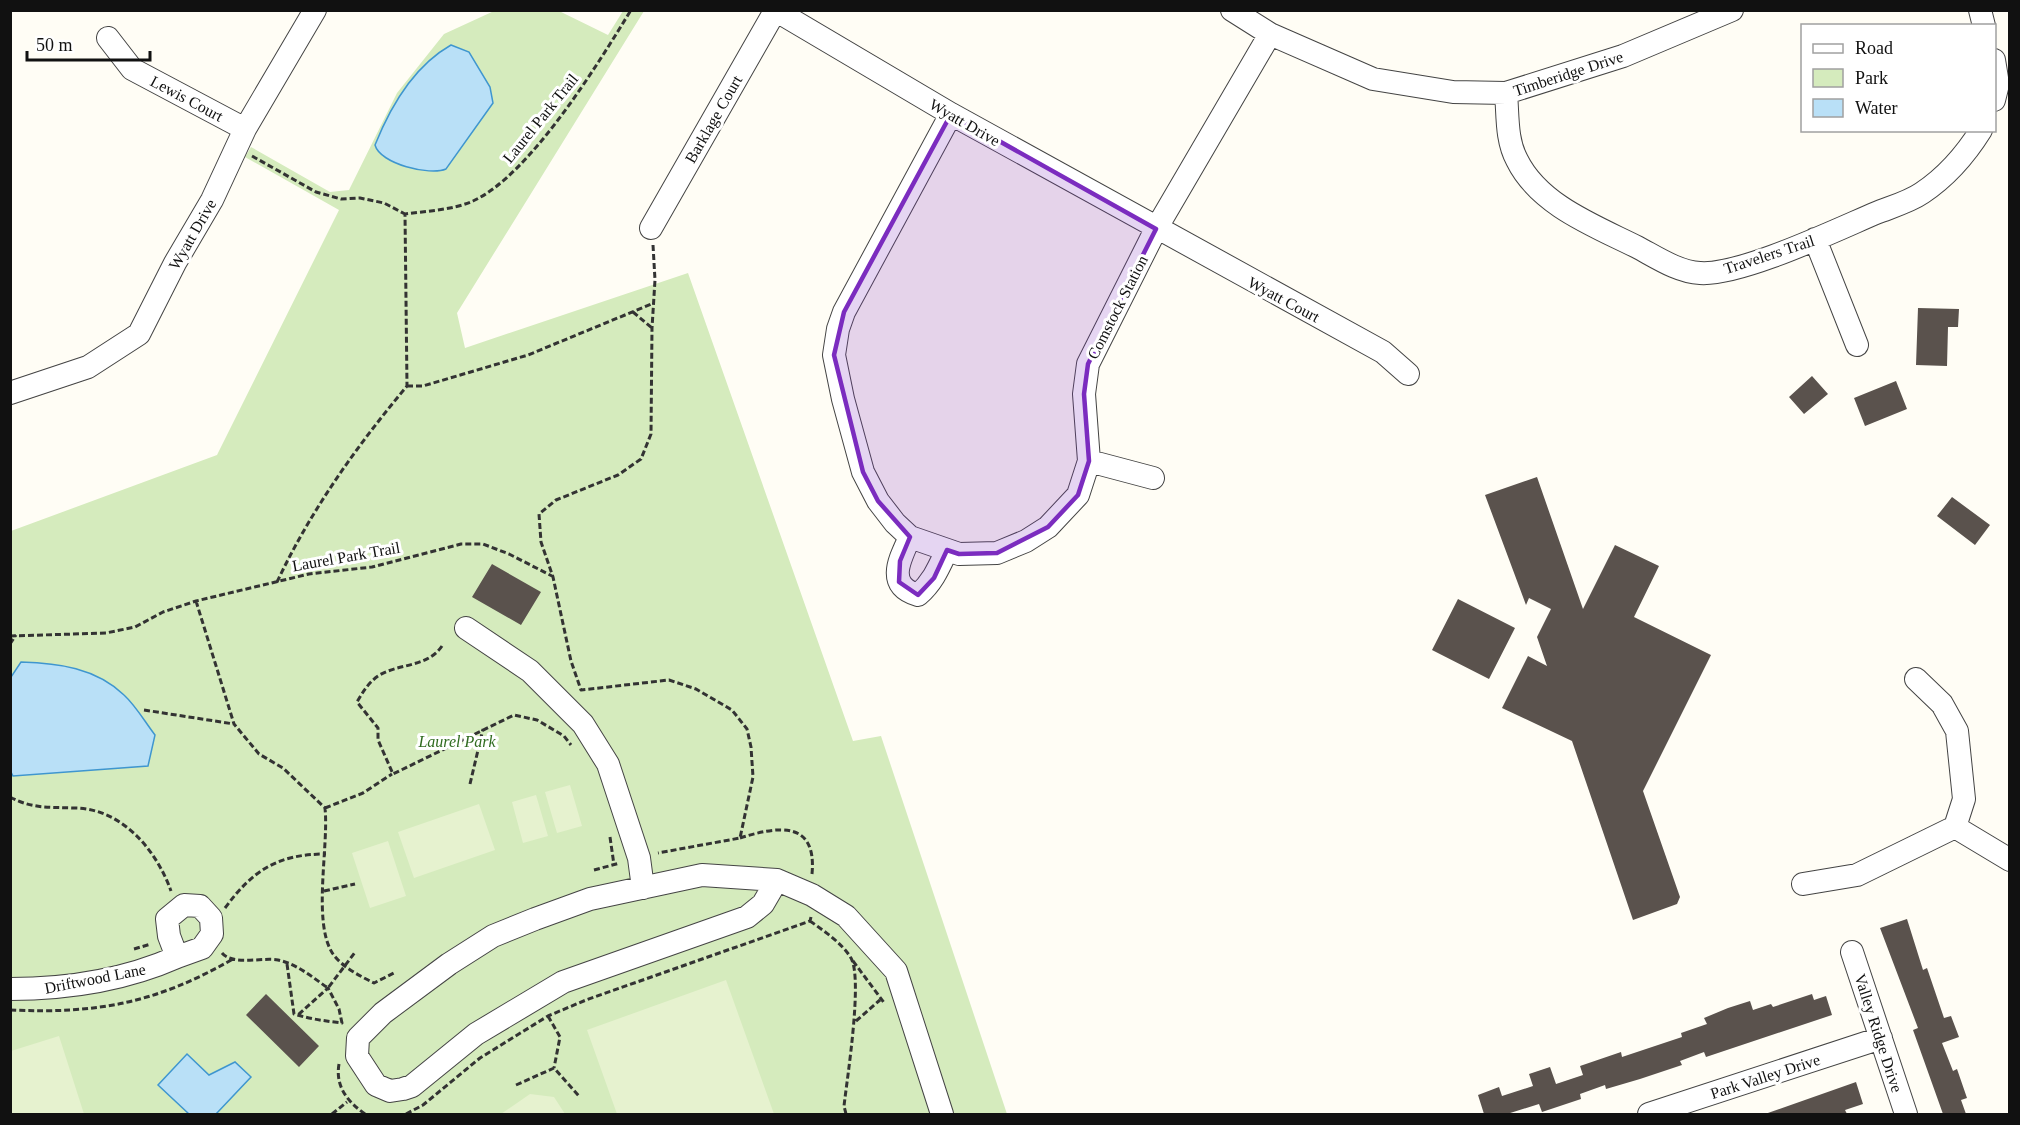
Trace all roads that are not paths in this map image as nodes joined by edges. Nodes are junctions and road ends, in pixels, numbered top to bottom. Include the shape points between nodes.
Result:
1 (315, 10) edge
2 (775, 10) edge
3 (1232, 10) edge
4 (1732, 10) edge
5 (1705, 16) edge
6 (1270, 34) junction
7 (108, 38) dead end
8 (1996, 68) edge
9 (1506, 93) junction
10 (1996, 95) edge
11 (951, 114) junction
12 (1980, 132) edge
13 (241, 138) junction
14 (651, 228) road end
15 (1156, 230) junction
16 (1815, 239) junction
17 (1857, 345) dead end
18 (1408, 374) dead end
19 (10, 393) edge
20 (1089, 461) junction
21 (1153, 478) dead end
22 (910, 537) junction
23 (947, 550) junction
24 (466, 628) dead end
25 (1916, 679) dead end
26 (1955, 827) junction
27 (2010, 860) edge
28 (777, 880) junction
29 (1803, 884) dead end
30 (643, 888) junction
31 (1852, 952) dead end
32 (177, 957) dead end
33 (10, 989) edge
34 (1881, 1038) junction
35 (942, 1114) edge
36 (1649, 1114) edge
37 (1906, 1114) edge

1 - 13 street, Wyatt Drive
2 - 11 street, Wyatt Drive
2 - 14 street, Barklage Court
3 - 6 street, Timberidge Drive
4 - 5 street, Timberidge Drive
5 - 9 street, Timberidge Drive via 1623,56
6 - 9 street, Timberidge Drive via 1353,73 1392,84 1454,92
6 - 15 street, Comstock Station
7 - 13 street, Lewis Court via 132,69
8 - 10 street
9 - 16 street, Travelers Trail via 1510,143 1529,178 1570,213 1675,266 1699,273 1726,271
11 - 15 street, Wyatt Drive
11 - 22 street, Comstock Station via 843,312 834,355 863,472 878,501
12 - 16 street, Travelers Trail via 1967,153 1922,194
13 - 19 street, Wyatt Drive via 212,200 138,334 88,367
15 - 18 street, Wyatt Court via 1383,352
15 - 20 street, Comstock Station via 1088,364 1084,394
16 - 17 street
20 - 21 street
20 - 23 street, Comstock Station via 1078,495 1048,527 1026,541 997,553 959,555
22 - 23 street, Comstock Station
22 - 23 street via 900,561 899,582 918,595 934,578
24 - 30 street via 530,671 583,724 608,764 639,858
25 - 26 street via 1942,704 1957,730 1964,799
26 - 27 street
26 - 29 street via 1857,875
28 - 30 street via 702,875
28 - 30 street via 763,904 747,918 563,982 477,1034 412,1086 390,1091 376,1085 366,1072 357,1056 358,1038 383,1013 449,964 493,936 535,918 590,899
28 - 35 street via 846,916 896,971
31 - 34 street, Valley Ridge Drive
32 - 33 street, Driftwood Lane via 131,974 51,989
34 - 36 street, Park Valley Drive
34 - 37 street, Valley Ridge Drive

